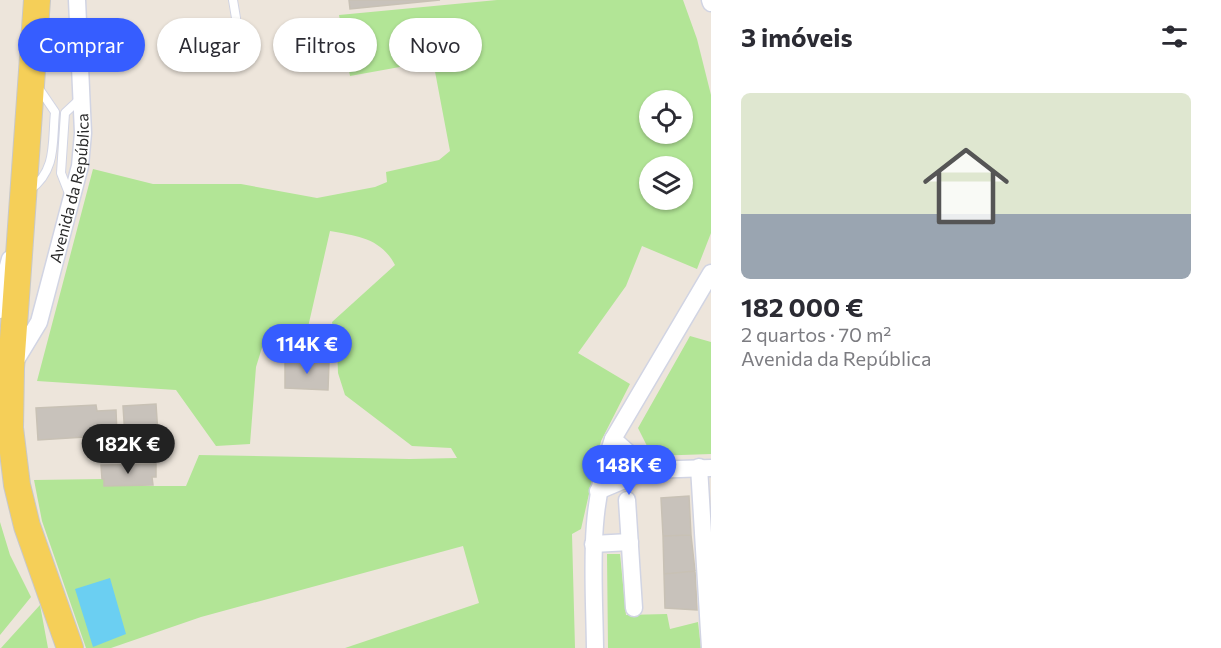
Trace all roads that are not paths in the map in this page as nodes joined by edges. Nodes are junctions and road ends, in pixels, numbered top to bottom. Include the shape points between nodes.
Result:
1 (37, 0) edge
2 (77, 0) edge
3 (233, 0) edge
4 (236, 18) dead end
5 (31, 79) junction
6 (81, 98) junction
7 (60, 113) junction
8 (44, 177) junction
9 (63, 179) junction
10 (22, 195) junction
11 (72, 199) junction
12 (21, 237) junction
13 (711, 273) edge
14 (0, 310) edge
15 (39, 322) junction
16 (7, 335) edge
17 (11, 369) junction
18 (613, 439) junction
19 (705, 468) edge
20 (648, 470) junction
21 (598, 491) junction
22 (627, 500) dead end
23 (630, 542) junction
24 (593, 544) junction
25 (634, 608) dead end
26 (65, 642) edge
27 (595, 648) edge
28 (710, 648) edge

1 - 5 main road, Avenida da República
2 - 6 street, Avenida da República
3 - 4 lane
5 - 7 lane
5 - 10 main road, Avenida da República
6 - 7 lane
6 - 11 street, Avenida da República via 83,133
7 - 8 lane
7 - 9 lane
8 - 9 lane
8 - 10 lane
9 - 11 lane
10 - 12 main road, Avenida da República
11 - 15 street, Avenida da República
12 - 14 street via 6,276
12 - 16 main road, Avenida da República
13 - 18 street
15 - 16 street via 22,338
15 - 17 street, Avenida da República
16 - 17 main road, Avenida da República
17 - 26 main road, Avenida da República via 10,428 17,485
18 - 20 street
18 - 21 street
19 - 20 street
19 - 28 street
20 - 21 street
21 - 24 street
22 - 23 street
23 - 24 street
23 - 25 street
24 - 27 street

